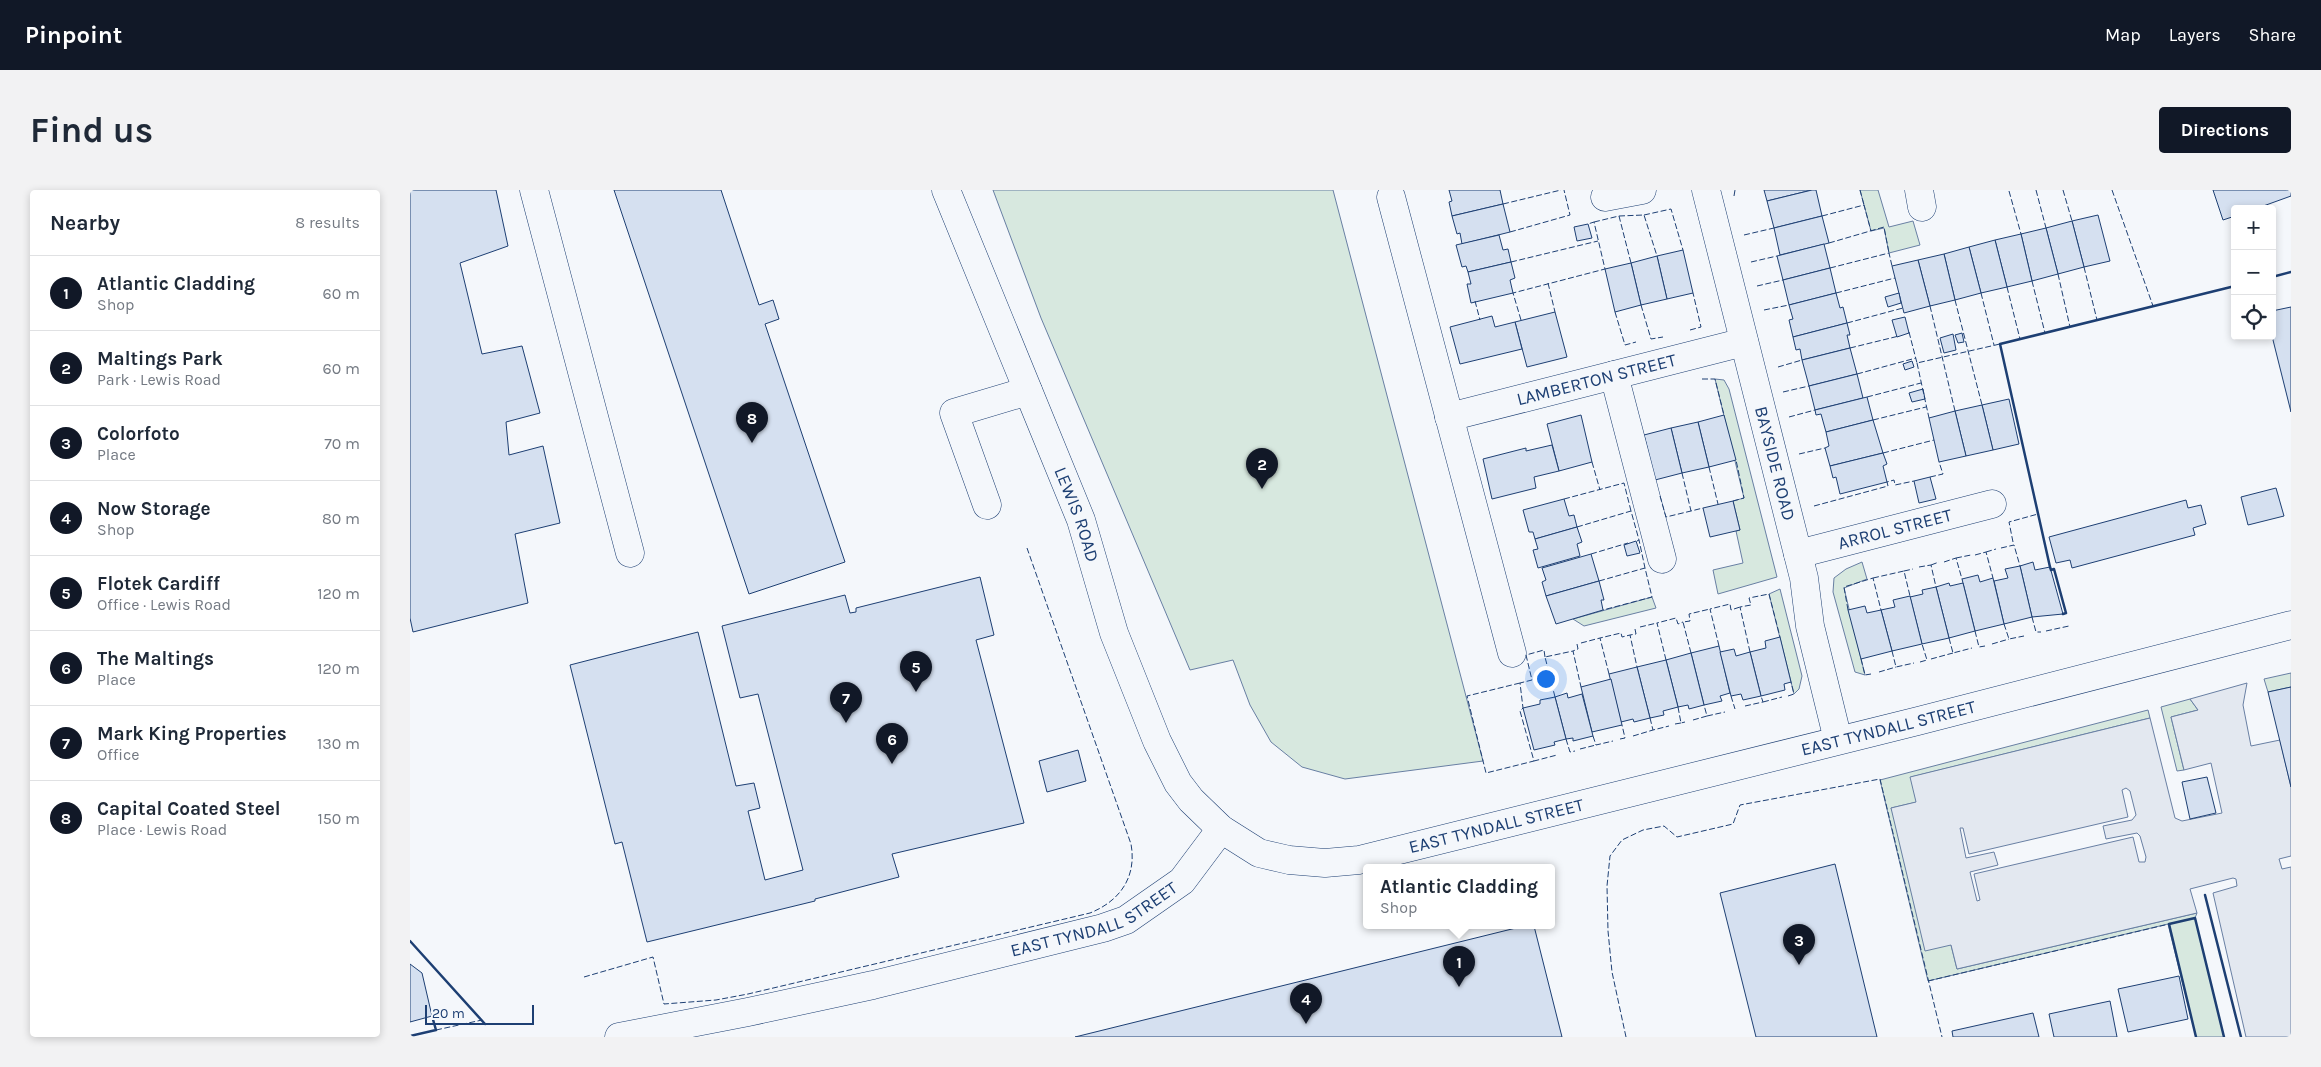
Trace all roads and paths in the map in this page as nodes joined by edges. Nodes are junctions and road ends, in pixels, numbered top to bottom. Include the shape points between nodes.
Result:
1 (534, 190) edge
2 (946, 190) edge
3 (1642, 190) edge
4 (1706, 190) edge
5 (1391, 197) dead end
6 (1605, 197) dead end
7 (1744, 342) junction
8 (1614, 375) junction
9 (1028, 391) junction
10 (1449, 417) junction
11 (1992, 504) dead end
12 (987, 506) dead end
13 (630, 553) dead end
14 (1798, 554) junction
15 (1662, 559) dead end
16 (2291, 625) edge
17 (1512, 653) dead end
18 (1838, 740) junction
19 (1221, 829) junction
20 (619, 1037) edge

1 - 13 street
2 - 9 street, LEWIS ROAD
3 - 6 street
4 - 7 street, BAYSIDE ROAD
5 - 10 street
7 - 8 street, LAMBERTON STREET
7 - 14 street, BAYSIDE ROAD
8 - 10 street, LAMBERTON STREET
8 - 15 street
9 - 12 street via 954,414
9 - 19 street, LEWIS ROAD via 1081,520 1114,633 1157,741 1178,783
10 - 17 street
11 - 14 street, ARROL STREET
14 - 18 street, BAYSIDE ROAD via 1810,626
16 - 18 street, EAST TYNDALL STREET
18 - 19 street, EAST TYNDALL STREET via 1359,860 1326,863 1289,860 1259,853
19 - 20 street, EAST TYNDALL STREET via 1182,882 1126,920 1103,928 873,985

